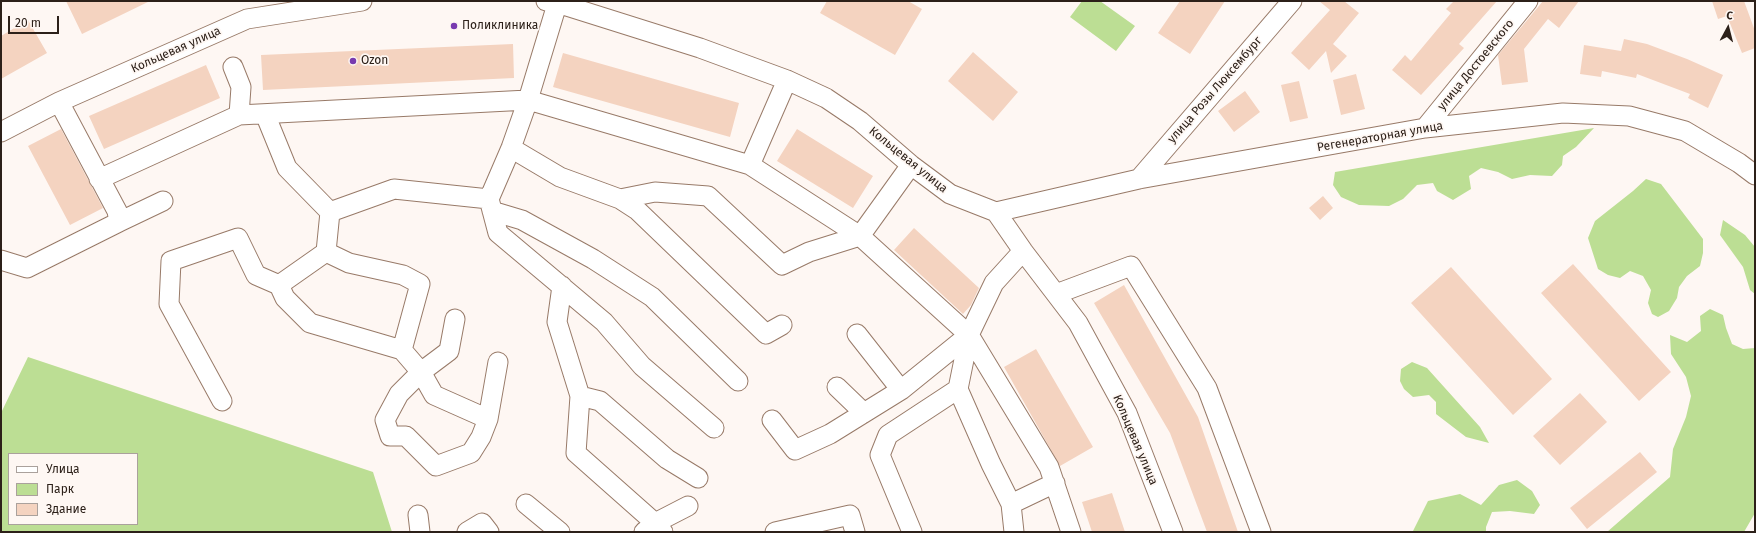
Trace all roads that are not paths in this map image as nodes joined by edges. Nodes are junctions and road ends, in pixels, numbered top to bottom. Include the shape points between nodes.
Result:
1 (362, 1) edge
2 (1292, 1) edge
3 (1528, 1) edge
4 (554, 2) edge
5 (233, 67) dead end
6 (787, 80) junction
7 (528, 100) junction
8 (59, 102) junction
9 (265, 114) junction
10 (239, 115) junction
11 (1425, 128) junction
12 (1, 132) edge
13 (511, 148) junction
14 (750, 165) junction
15 (911, 165) junction
16 (1755, 175) edge
17 (99, 179) junction
18 (1139, 179) junction
19 (620, 199) junction
20 (163, 201) dead end
21 (491, 205) junction
22 (330, 212) junction
23 (996, 212) junction
24 (119, 222) junction
25 (860, 236) junction
26 (1022, 251) junction
27 (326, 252) junction
28 (1, 260) edge
29 (278, 285) junction
30 (562, 286) junction
31 (1056, 294) junction
32 (455, 319) dead end
33 (782, 325) dead end
34 (857, 334) dead end
35 (969, 335) junction
36 (402, 350) junction
37 (498, 362) dead end
38 (421, 372) junction
39 (738, 381) dead end
40 (837, 387) dead end
41 (958, 389) junction
42 (901, 390) junction
43 (580, 396) junction
44 (222, 400) dead end
45 (864, 413) junction
46 (488, 419) junction
47 (772, 420) dead end
48 (714, 428) dead end
49 (698, 478) dead end
50 (1056, 483) junction
51 (526, 504) dead end
52 (1011, 504) junction
53 (688, 506) dead end
54 (654, 529) edge
55 (467, 532) edge
56 (489, 532) edge
57 (560, 532) edge
58 (775, 532) edge
59 (855, 532) edge
60 (912, 532) edge
61 (1014, 532) edge
62 (1070, 532) edge
63 (1173, 532) edge
64 (1261, 532) edge

1 - 8 street, Кольцевая улица via 247,19
2 - 18 street, улица Розы Люксембург
3 - 11 street, улица Достоевского
4 - 6 street, Кольцевая улица via 700,48
4 - 7 street
5 - 10 street via 241,87
6 - 14 street
6 - 15 street, Кольцевая улица via 826,98 860,121
7 - 9 street
7 - 13 street
7 - 14 street
8 - 12 street, Кольцевая улица
8 - 17 street
9 - 10 street
9 - 22 street via 288,168
10 - 17 street
11 - 16 street, Регенераторная улица via 1563,113 1629,116 1685,131
11 - 18 street, Регенераторная улица
13 - 19 street via 560,177
13 - 21 street
14 - 25 street
15 - 23 street, Кольцевая улица via 950,194
15 - 25 street
17 - 24 street via 117,211
18 - 23 street, Регенераторная улица
19 - 25 street via 656,192 708,196 782,264 809,252
19 - 33 street via 637,210 766,334
20 - 24 street
21 - 22 street via 394,189
21 - 30 street via 498,233
21 - 39 street via 593,259 652,296
22 - 27 street
23 - 26 street, Кольцевая улица
24 - 28 street via 27,268
25 - 35 street
26 - 31 street, Кольцевая улица
26 - 35 street via 994,282
27 - 29 street
27 - 36 street via 349,263 403,275 420,284
29 - 36 street via 285,298 310,323
29 - 44 street via 256,275 238,238 172,261 169,304
30 - 43 street via 557,322
30 - 48 street via 604,322 642,366
31 - 63 street, Кольцевая улица via 1078,323 1127,413
31 - 64 street via 1131,266 1207,388
32 - 38 street via 449,351
34 - 42 street
35 - 41 street
35 - 42 street
35 - 50 street via 1049,467
36 - 38 street
37 - 46 street
38 - 46 street via 434,395
38 - 46 street via 399,394 385,420 390,436 406,436 436,466 471,453
40 - 45 street
41 - 52 street
41 - 60 street via 888,435 880,455
42 - 45 street
43 - 49 street via 600,401 667,460
43 - 54 street via 576,453
45 - 47 street via 830,434 796,450
50 - 52 street
50 - 62 street
51 - 57 street
52 - 61 street
53 - 54 street
55 - 56 street via 482,523
58 - 59 street via 850,515

